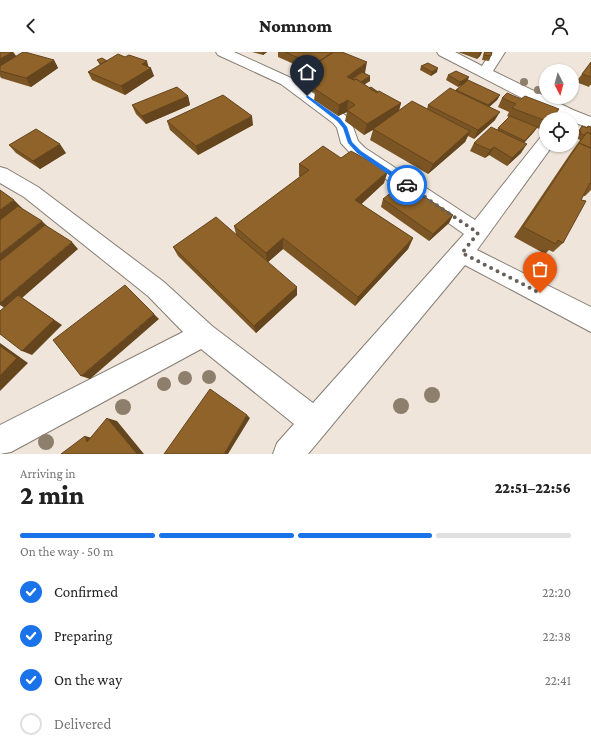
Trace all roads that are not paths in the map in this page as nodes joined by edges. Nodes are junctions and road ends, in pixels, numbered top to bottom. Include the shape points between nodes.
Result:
1 (223, 52) edge
2 (444, 52) edge
3 (498, 52) edge
4 (485, 72) junction
5 (558, 112) edge
6 (579, 120) edge
7 (591, 123) edge
8 (539, 151) edge
9 (0, 174) edge
10 (478, 233) junction
11 (462, 253) junction
12 (591, 320) edge
13 (203, 335) junction
14 (316, 423) junction
15 (0, 441) edge
16 (288, 454) edge

1 - 10 street via 286,81 339,120 345,127 350,143 359,152
2 - 4 street
3 - 4 street
4 - 5 street
6 - 7 street
8 - 10 street
9 - 13 street via 31,192 156,289
10 - 11 street
11 - 12 street
11 - 14 street
13 - 14 street
13 - 15 street
14 - 16 street

